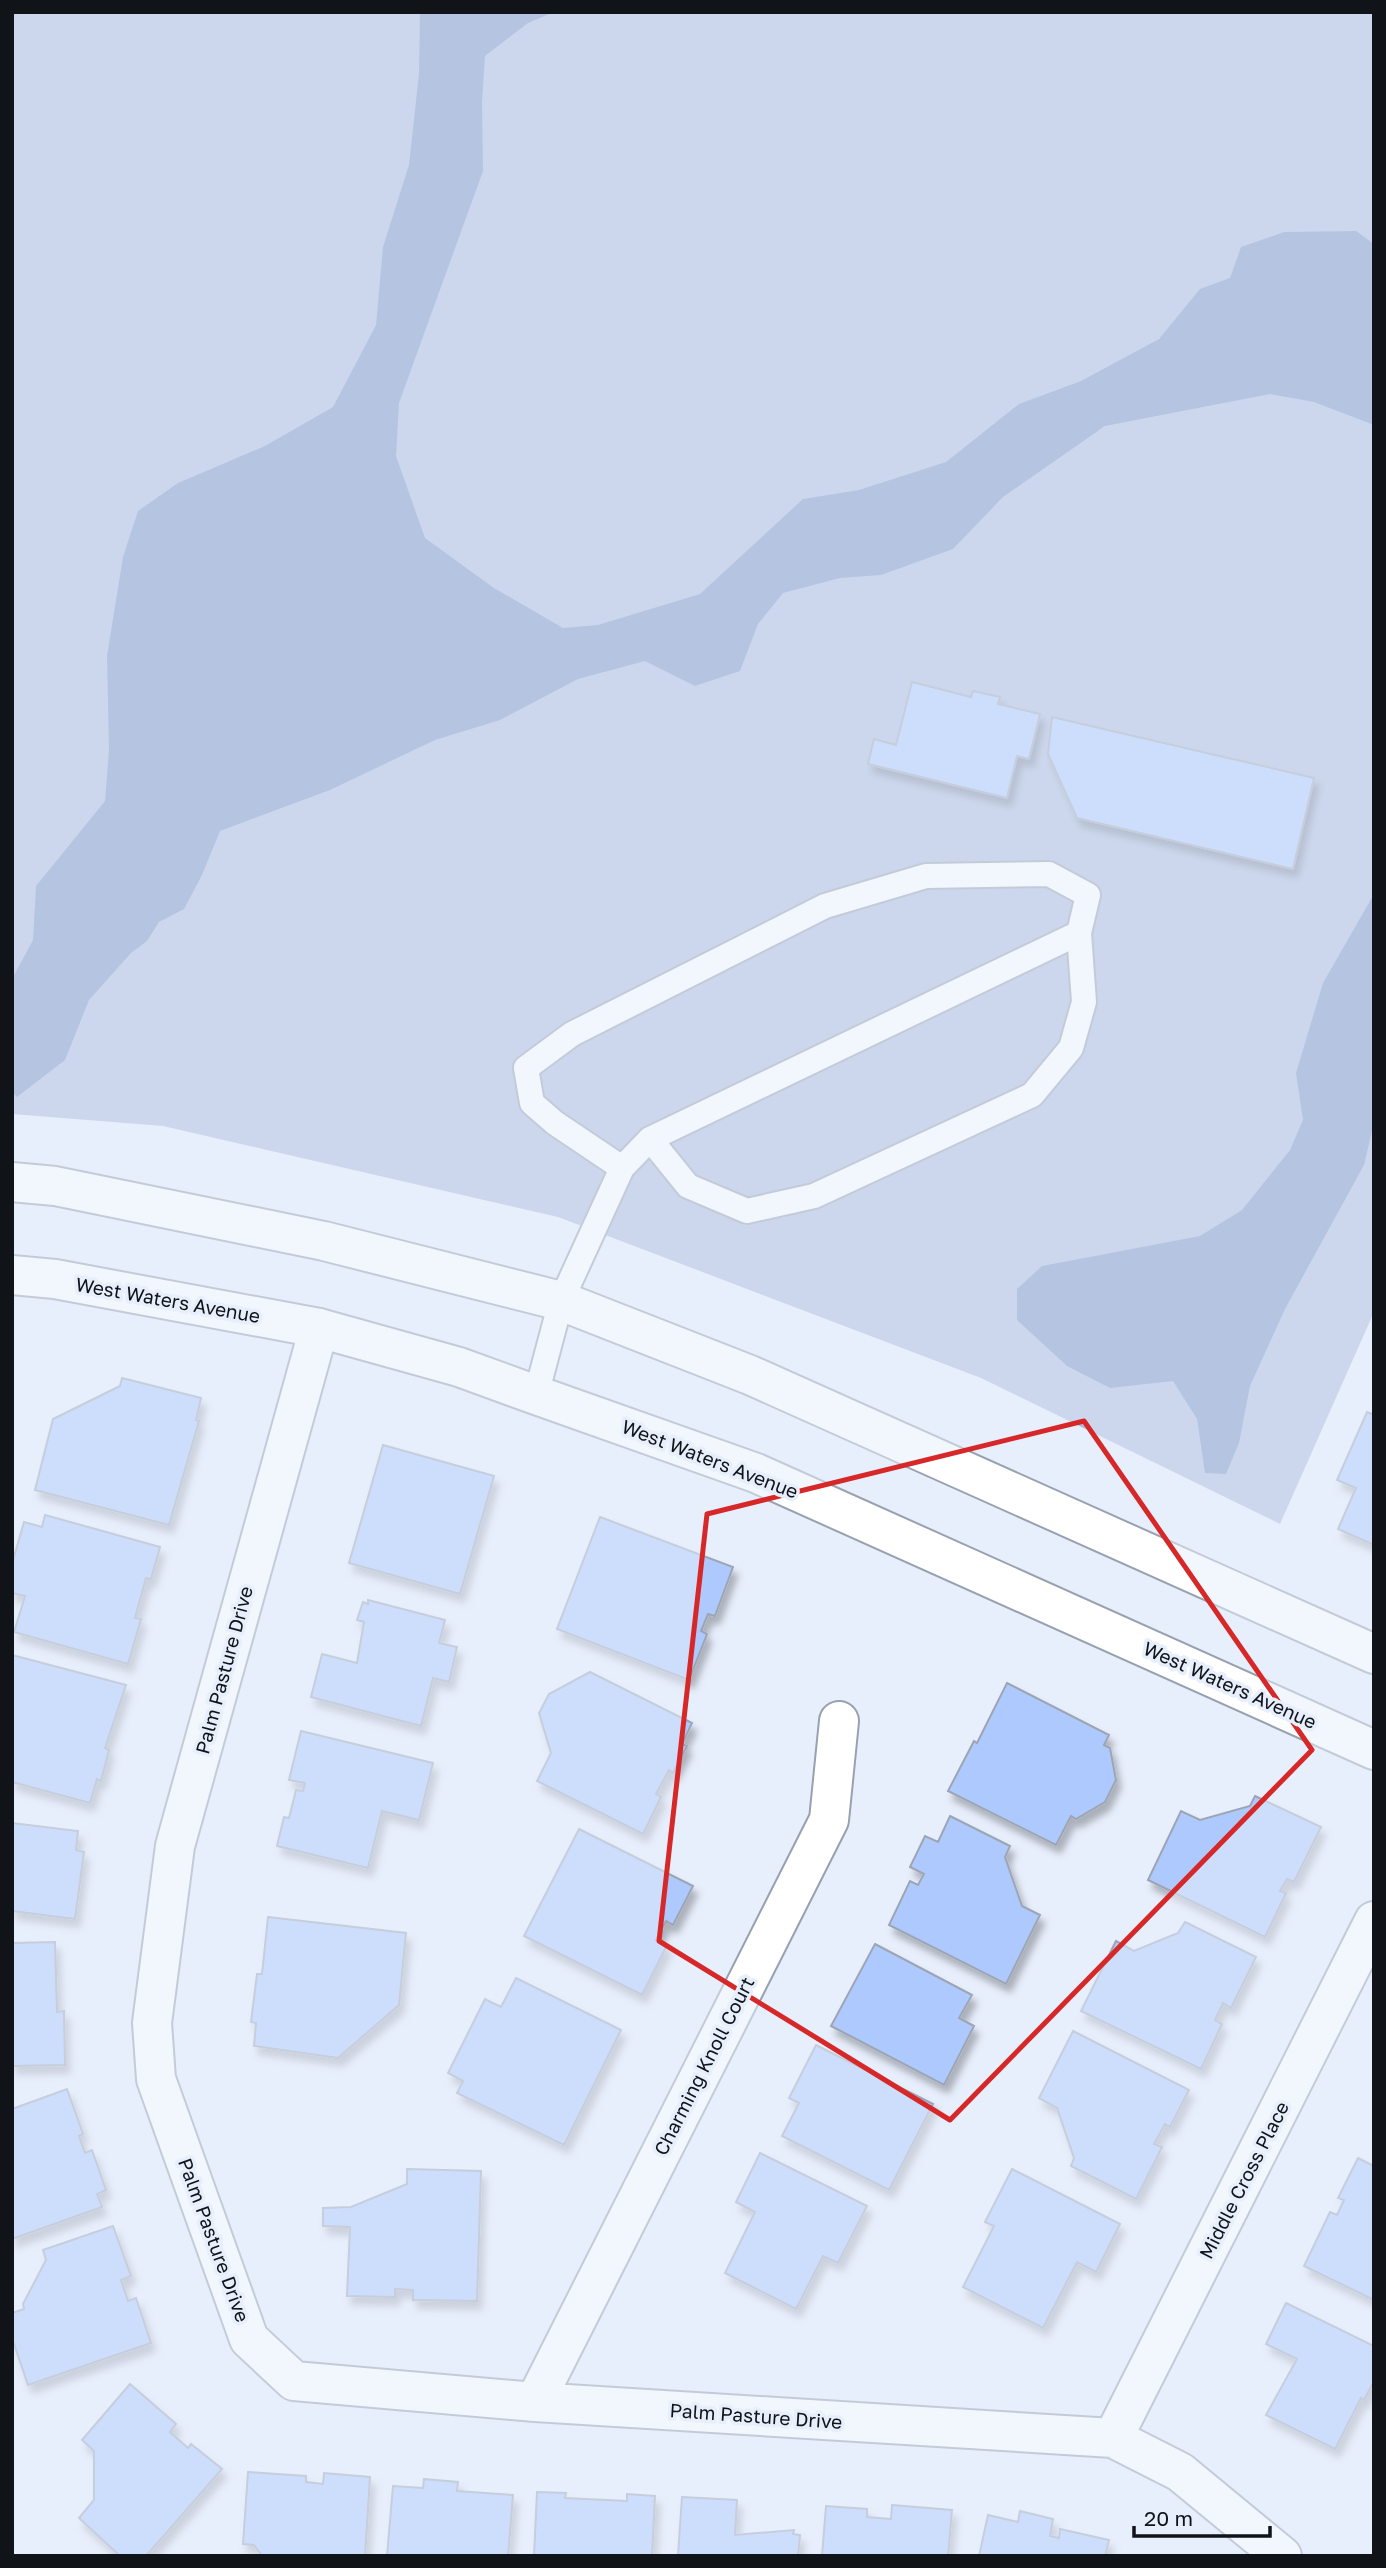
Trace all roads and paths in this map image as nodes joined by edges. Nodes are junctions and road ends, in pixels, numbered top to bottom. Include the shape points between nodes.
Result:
1 (1079, 933) junction
2 (650, 1139) junction
3 (622, 1168) junction
4 (12, 1182) edge
5 (12, 1275) edge
6 (561, 1301) junction
7 (319, 1328) junction
8 (536, 1395) junction
9 (1374, 1654) edge
10 (839, 1721) dead end
11 (1374, 1750) edge
12 (1374, 1921) edge
13 (535, 2402) junction
14 (1112, 2438) junction
15 (1282, 2556) edge

1 - 2 lane
1 - 2 lane via 1084,1002 1071,1048 1032,1095 814,1196 747,1211 688,1186
1 - 3 lane via 1088,895 1049,874 926,876 825,906 572,1034 526,1069 532,1103
2 - 3 lane
3 - 6 lane
4 - 6 street via 55,1186 324,1241
5 - 7 street, West Waters Avenue
6 - 8 lane
6 - 9 street via 750,1375
7 - 8 street, West Waters Avenue via 460,1367
7 - 13 street, Palm Pasture Drive via 175,1846 152,2023 156,2079 249,2339 293,2381
8 - 11 street, West Waters Avenue via 757,1474
10 - 13 street, Charming Knoll Court via 829,1820
12 - 14 street, Middle Cross Place
13 - 14 street, Palm Pasture Drive
14 - 15 street, Palm Pasture Drive via 1180,2472

